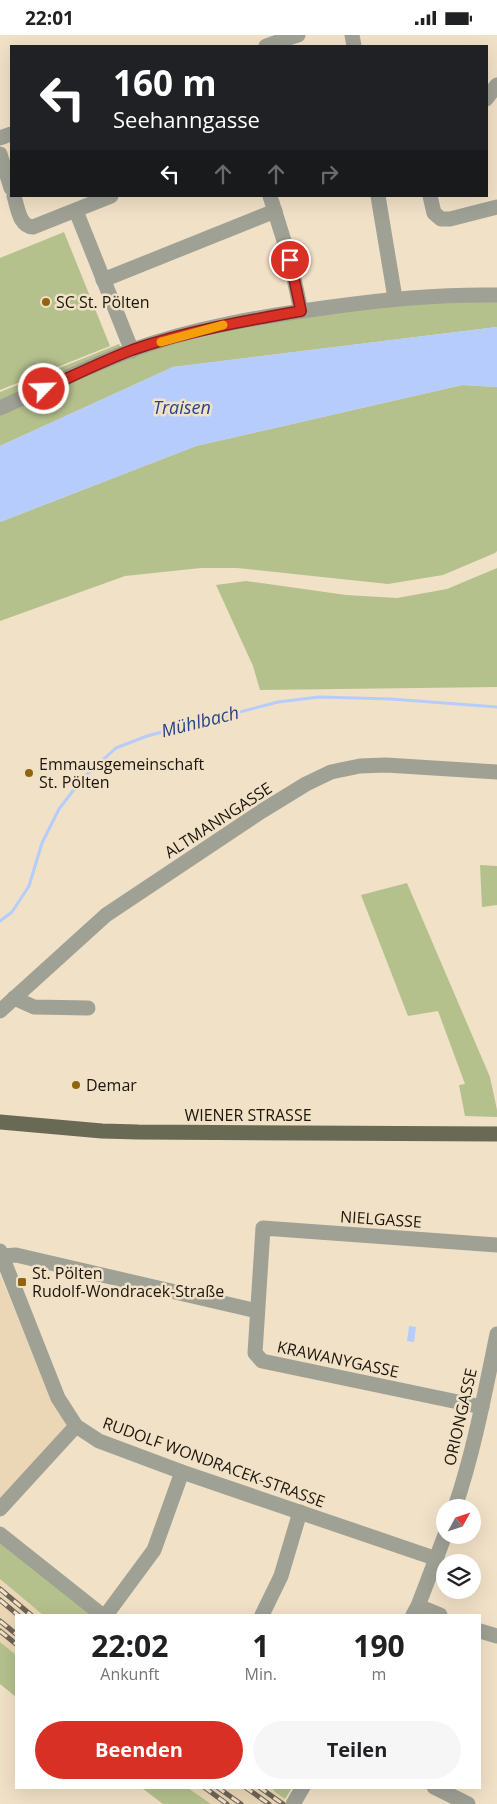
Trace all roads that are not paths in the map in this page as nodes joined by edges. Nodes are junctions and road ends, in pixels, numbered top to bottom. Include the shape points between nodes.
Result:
1 (298, 35) edge
2 (269, 45) edge
3 (497, 85) edge
4 (488, 96) edge
5 (0, 154) edge
6 (10, 185) edge
7 (14, 197) edge
8 (109, 197) edge
9 (378, 197) edge
10 (430, 197) edge
11 (272, 203) edge
12 (497, 207) edge
13 (76, 211) junction
14 (103, 280) junction
15 (497, 295) edge
16 (395, 298) junction
17 (301, 311) junction
18 (132, 351) junction
19 (0, 408) edge
20 (497, 772) edge
21 (14, 998) junction
22 (88, 1008) dead end
23 (0, 1011) edge
24 (0, 1122) edge
25 (497, 1134) edge
26 (263, 1228) joint
27 (497, 1245) edge
28 (1, 1254) edge
29 (4, 1272) edge
30 (257, 1311) junction
31 (497, 1334) edge
32 (482, 1407) junction
33 (76, 1426) junction
34 (182, 1471) junction
35 (458, 1499) edge
36 (0, 1509) edge
37 (300, 1513) junction
38 (0, 1534) edge
39 (436, 1559) edge
40 (436, 1561) edge
41 (416, 1611) edge
42 (103, 1614) edge
43 (105, 1614) edge
44 (262, 1614) edge
45 (434, 1614) edge
46 (481, 1631) edge
47 (497, 1636) edge
48 (302, 1789) edge
49 (438, 1789) edge
50 (293, 1804) edge
51 (468, 1804) edge

1 - 2 street
3 - 4 street
5 - 6 street
7 - 13 street via 22,223 28,227
8 - 13 street
9 - 16 street
10 - 12 street via 434,213 441,219
11 - 14 street
11 - 17 street via 290,260
13 - 14 street
14 - 18 street
15 - 16 street
16 - 17 street
17 - 18 street via 187,334
18 - 19 street
20 - 21 street, ALTMANNGASSE via 386,765 331,772 262,811 106,915
21 - 22 street via 34,1007
21 - 23 street, ALTMANNGASSE
24 - 25 main road, WIENER STRASSE via 120,1132
26 - 27 street, NIELGASSE
26 - 30 street, KRAWANYGASSE
28 - 29 street, RUDOLF WONDRACEK-STRASSE
28 - 30 street
29 - 33 street, RUDOLF WONDRACEK-STRASSE via 58,1398
30 - 32 street, KRAWANYGASSE via 255,1353 262,1361
31 - 32 street, ORIONGASSE
32 - 35 street, ORIONGASSE
33 - 34 street, RUDOLF WONDRACEK-STRASSE via 99,1441
33 - 36 street
34 - 37 street, RUDOLF WONDRACEK-STRASSE
34 - 43 street via 154,1550
37 - 39 street, RUDOLF WONDRACEK-STRASSE
37 - 44 street via 281,1576
38 - 42 street
40 - 41 street
41 - 45 street
46 - 47 street
48 - 50 street
49 - 51 street

